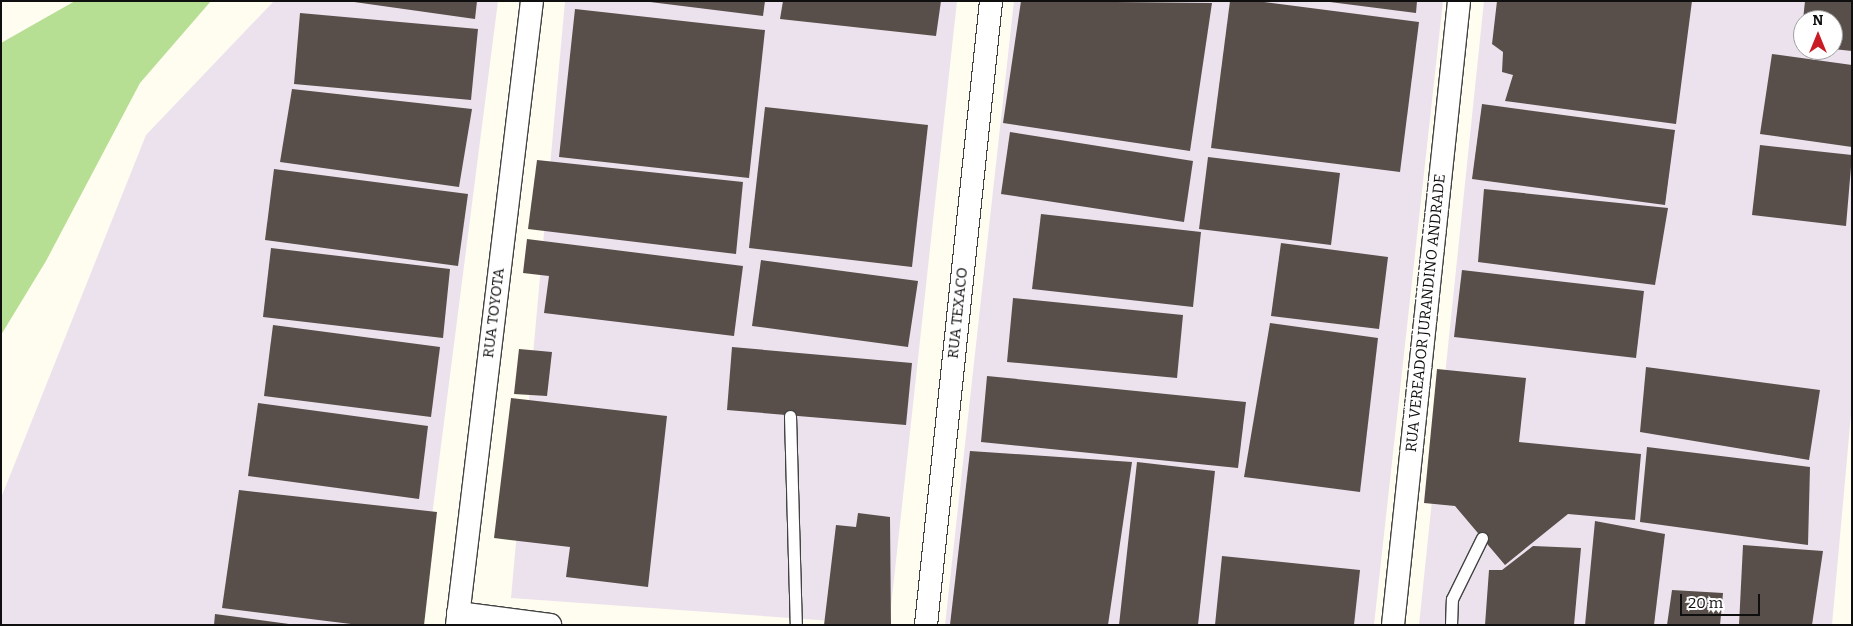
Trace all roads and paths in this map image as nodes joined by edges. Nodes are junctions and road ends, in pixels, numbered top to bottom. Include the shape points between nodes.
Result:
1 (532, 1) edge
2 (991, 1) edge
3 (1459, 1) edge
4 (790, 416) dead end
5 (1482, 538) dead end
6 (457, 619) edge
7 (550, 625) edge
8 (796, 625) edge
9 (926, 625) edge
10 (1393, 625) edge
11 (1451, 625) edge

1 - 6 street, RUA TOYOTA
2 - 9 street, RUA TEXACO
3 - 10 street, RUA VEREADOR JURANDINO ANDRADE
4 - 8 lane
5 - 11 lane via 1452,599
6 - 7 street

